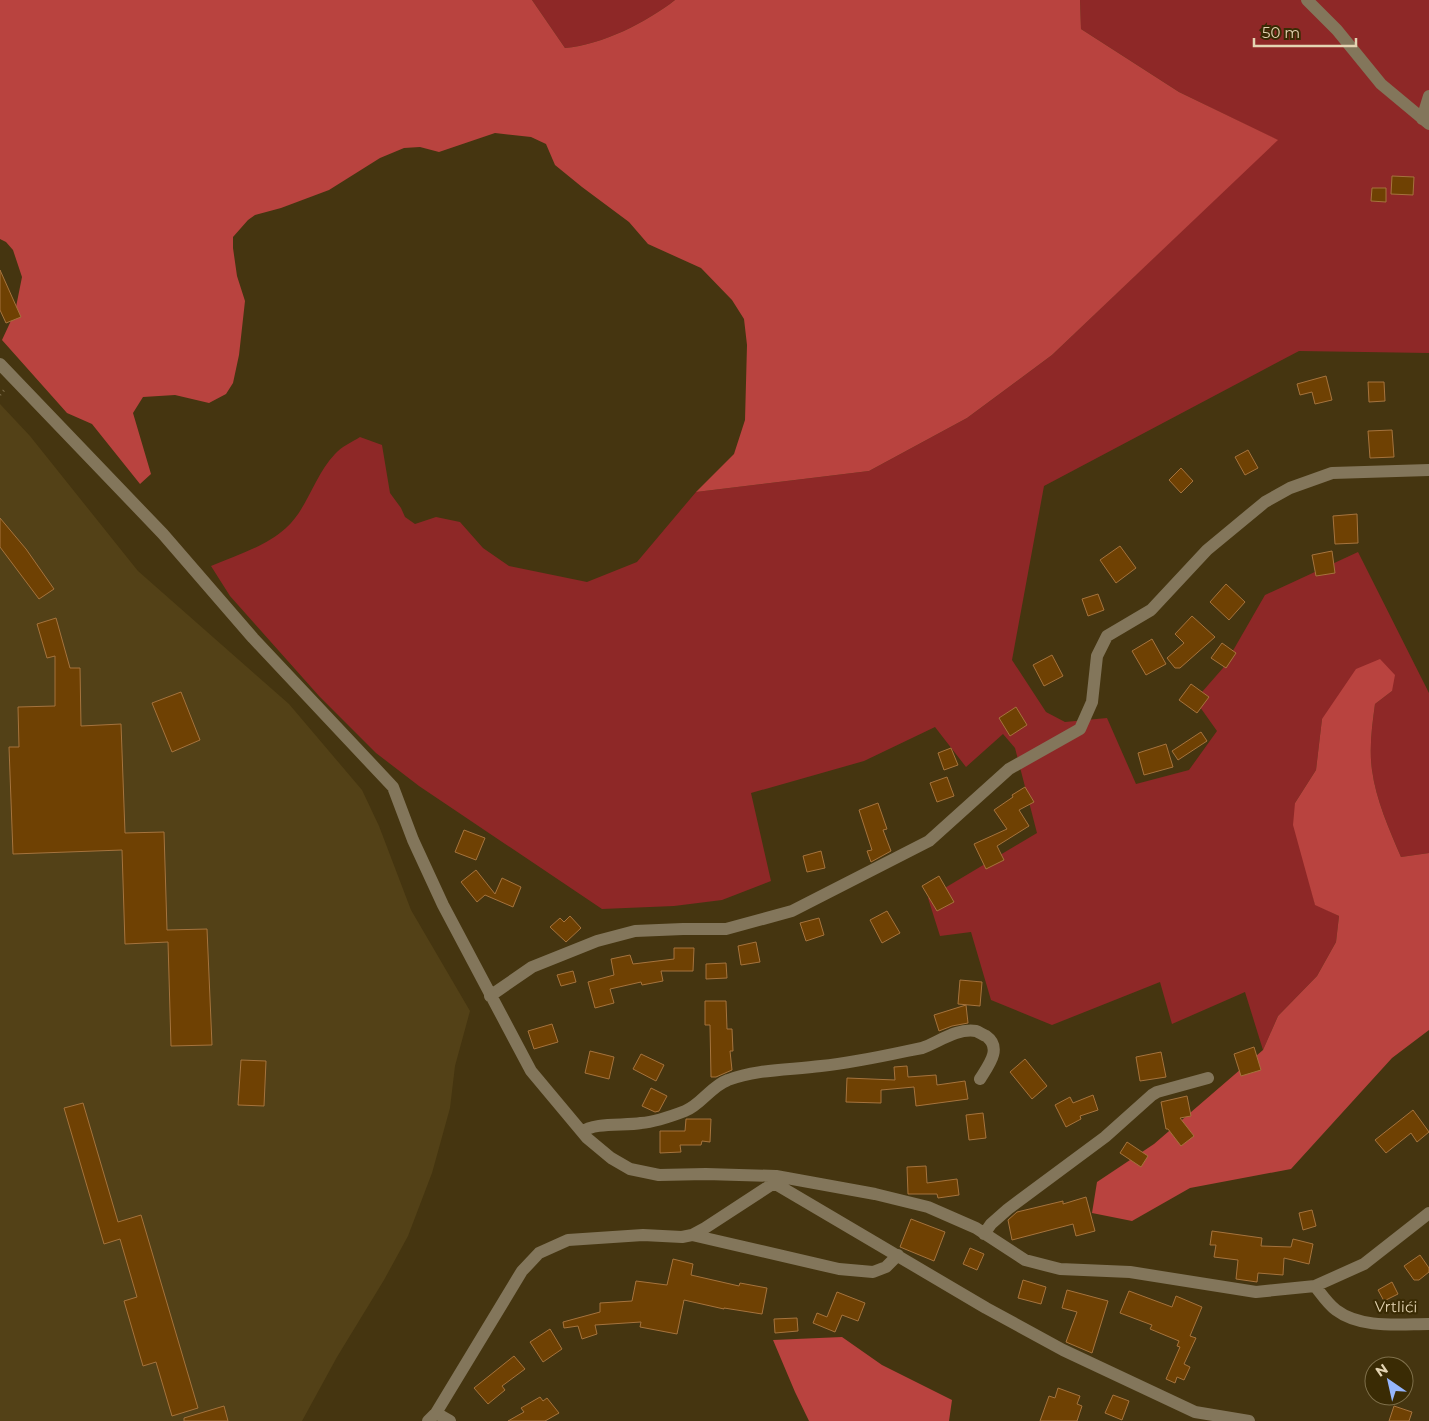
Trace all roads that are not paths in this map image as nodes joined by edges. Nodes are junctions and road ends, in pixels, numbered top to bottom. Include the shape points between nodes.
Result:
1 (1308, 0) edge
2 (1429, 96) edge
3 (1426, 121) edge
4 (0, 364) edge
5 (1429, 470) edge
6 (490, 996) junction
7 (1208, 1078) dead end
8 (980, 1079) dead end
9 (582, 1132) junction
10 (775, 1180) junction
11 (1429, 1213) edge
12 (984, 1234) junction
13 (692, 1235) junction
14 (898, 1255) junction
15 (1315, 1286) junction
16 (1429, 1324) edge
17 (432, 1417) edge
18 (450, 1421) edge
19 (1249, 1421) edge

1 - 3 street via 1338,30 1382,84
2 - 3 street
4 - 6 street via 163,534 253,638 392,787 443,904
5 - 6 street via 1332,473 1290,488 1265,502 1207,550 1151,610 1107,636 1097,656 1092,702 1080,728 1009,769 929,841 792,911 726,929 635,931 597,941 532,968
6 - 9 street via 531,1071
7 - 12 street via 1157,1092 1105,1137 1008,1209 990,1224
8 - 9 street via 991,1062 993,1043 976,1031 959,1032 922,1048 726,1080 687,1110 643,1123 595,1127
9 - 10 street via 611,1158 630,1169 659,1175 706,1174
10 - 12 street via 876,1194 928,1206
10 - 13 street
10 - 14 street
11 - 15 street via 1364,1264
12 - 15 street via 1025,1260 1060,1269 1130,1272 1256,1292
13 - 14 street via 839,1269 873,1272 886,1267
13 - 17 street via 568,1240 539,1253 522,1271
14 - 19 street via 1063,1350 1195,1412
15 - 16 street, Vrtlići via 1334,1309 1368,1323
17 - 18 street

